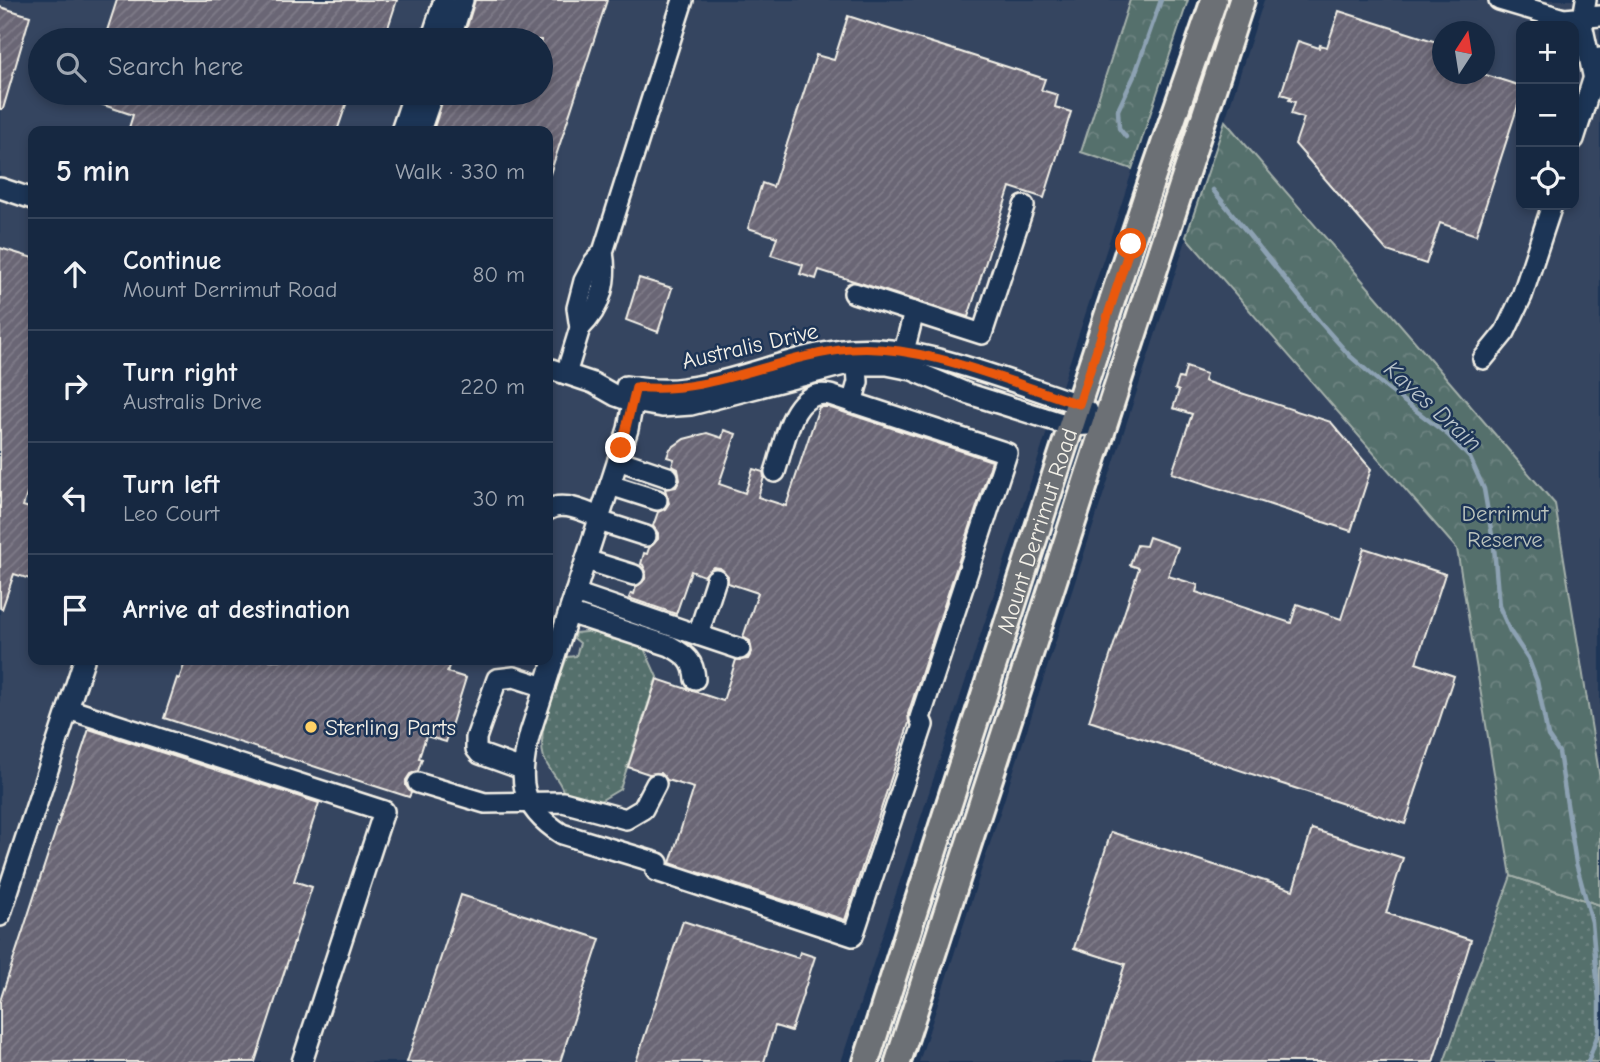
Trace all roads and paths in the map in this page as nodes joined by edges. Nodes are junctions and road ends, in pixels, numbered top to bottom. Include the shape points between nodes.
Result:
1 (444, 0) edge
2 (463, 0) edge
3 (683, 0) edge
4 (1214, 0) edge
5 (1242, 0) edge
6 (1499, 0) edge
7 (1593, 11) edge
8 (435, 28) edge
9 (454, 28) edge
10 (1600, 58) edge
11 (1593, 79) junction
12 (410, 105) edge
13 (429, 105) edge
14 (1579, 123) edge
15 (403, 126) edge
16 (422, 126) edge
17 (0, 188) edge
18 (28, 197) edge
19 (1024, 206) dead end
20 (1550, 210) edge
21 (854, 293) dead end
22 (914, 312) junction
23 (857, 357) junction
24 (1483, 359) dead end
25 (901, 360) junction
26 (557, 371) edge
27 (635, 395) junction
28 (852, 402) junction
29 (1075, 415) junction
30 (1105, 424) junction
31 (618, 460) junction
32 (775, 472) dead end
33 (668, 477) dead end
34 (610, 485) junction
35 (657, 500) dead end
36 (553, 507) edge
37 (599, 519) junction
38 (646, 536) dead end
39 (586, 560) junction
40 (634, 575) dead end
41 (716, 579) dead end
42 (575, 593) junction
43 (569, 613) junction
44 (554, 634) edge
45 (698, 635) junction
46 (740, 649) dead end
47 (82, 665) edge
48 (548, 665) edge
49 (695, 679) dead end
50 (544, 687) junction
51 (68, 709) junction
52 (522, 769) junction
53 (418, 783) dead end
54 (656, 784) dead end
55 (528, 802) junction
56 (0, 916) edge
57 (302, 1062) edge
58 (866, 1062) edge
59 (898, 1062) edge

1 - 8 street
2 - 9 street
3 - 26 street via 603,252 584,281 577,308 580,328
4 - 29 main road, Mount Derrimut Road
5 - 30 main road, Mount Derrimut Road
6 - 7 street via 1564,19
7 - 11 street
10 - 11 street
11 - 14 street
12 - 15 street
13 - 16 street
17 - 18 street
19 - 22 street via 982,334
20 - 24 street via 1522,296 1505,332
21 - 22 street
22 - 25 street
23 - 25 street, Australis Drive
23 - 27 street, Australis Drive via 782,362 686,388
23 - 28 street via 858,382
25 - 29 street, Australis Drive via 969,394
26 - 27 street, Australis Drive
27 - 31 street
28 - 32 street via 823,394 806,398 796,410
28 - 55 street via 1007,453 853,936 656,871 658,863 562,834
29 - 30 street
29 - 58 main road, Mount Derrimut Road
30 - 59 main road, Mount Derrimut Road
31 - 33 street
31 - 34 street
34 - 35 street
34 - 37 street
36 - 37 street via 564,506
37 - 38 street
37 - 39 street
39 - 40 street
39 - 42 street
41 - 45 street
42 - 43 street
42 - 45 street
43 - 44 street
43 - 49 street via 670,646 692,662
45 - 46 street
47 - 51 street
48 - 50 street
50 - 52 street
50 - 52 street via 514,677 497,678 476,738 480,754
51 - 56 street
51 - 57 street via 384,811
52 - 55 street
53 - 55 street via 485,803
54 - 55 street via 643,809 626,819 563,802

